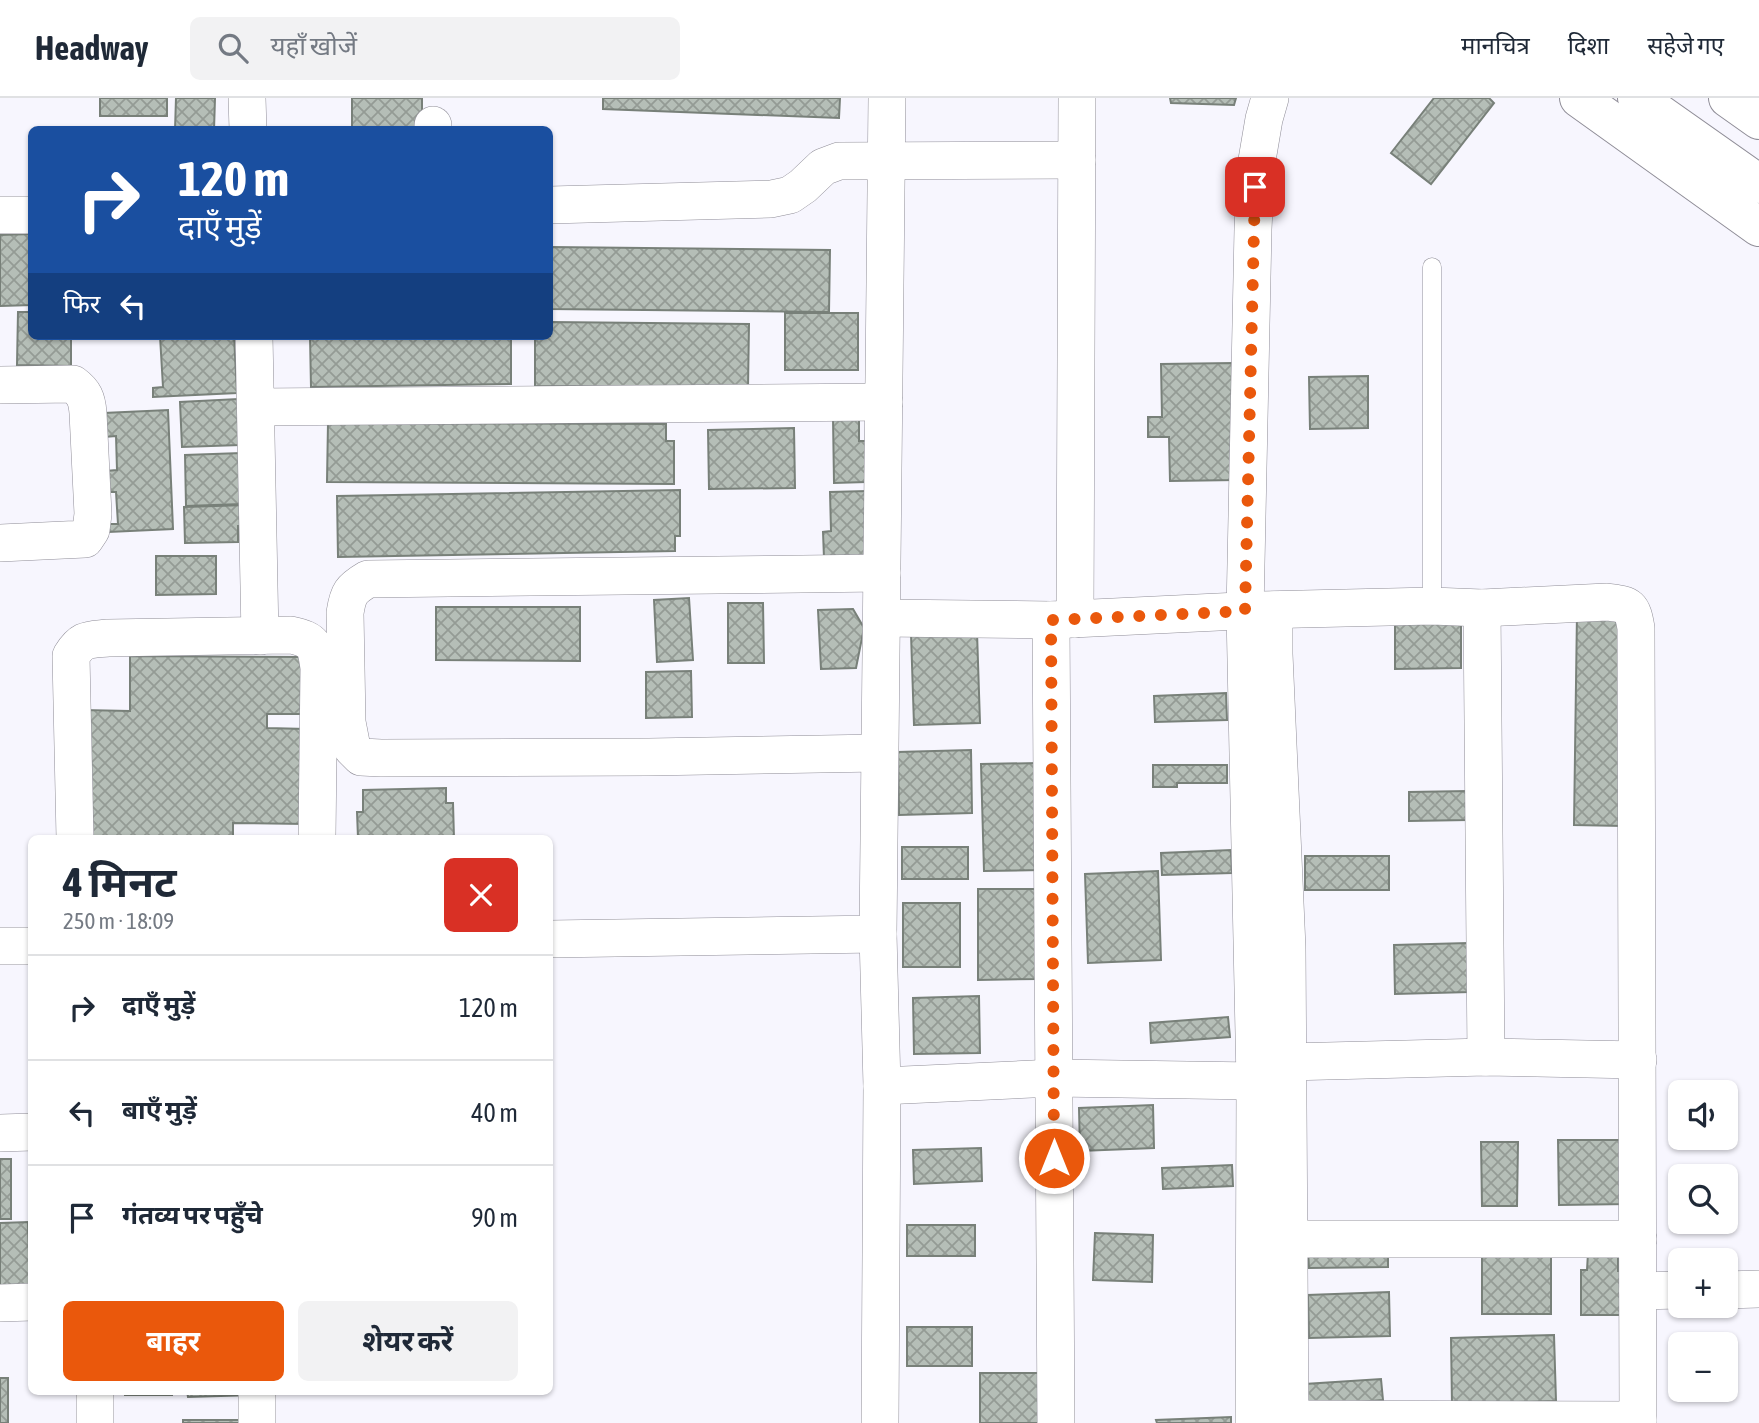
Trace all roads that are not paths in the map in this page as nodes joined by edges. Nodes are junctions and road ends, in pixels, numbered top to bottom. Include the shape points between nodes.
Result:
1 (247, 98) edge
2 (887, 98) edge
3 (1077, 98) edge
4 (1270, 98) edge
5 (1579, 98) edge
6 (1637, 98) edge
7 (1728, 98) edge
8 (1759, 120) edge
9 (248, 126) edge
10 (886, 160) junction
11 (1077, 160) junction
12 (1759, 184) edge
13 (553, 205) edge
14 (0, 215) edge
15 (28, 215) edge
16 (1759, 227) edge
17 (1432, 267) dead end
18 (254, 340) edge
19 (0, 385) edge
20 (884, 402) junction
21 (256, 407) junction
22 (0, 543) edge
23 (882, 573) junction
24 (1432, 607) junction
25 (1482, 608) junction
26 (1259, 611) junction
27 (882, 618) junction
28 (1063, 620) junction
29 (260, 636) junction
30 (879, 753) junction
31 (75, 835) edge
32 (317, 835) edge
33 (878, 934) junction
34 (553, 939) edge
35 (0, 946) edge
36 (28, 946) edge
37 (1486, 1057) junction
38 (1638, 1060) junction
39 (1277, 1074) junction
40 (1054, 1078) junction
41 (882, 1086) junction
42 (28, 1132) edge
43 (0, 1133) edge
44 (1271, 1239) junction
45 (1638, 1239) junction
46 (1759, 1289) edge
47 (1668, 1290) edge
48 (1738, 1290) edge
49 (1638, 1291) junction
50 (28, 1302) edge
51 (0, 1303) edge
52 (95, 1395) edge
53 (257, 1395) edge
54 (1272, 1421) edge
55 (1638, 1422) edge
56 (95, 1423) edge
57 (257, 1423) edge
58 (880, 1423) edge
59 (1056, 1423) edge

1 - 9 street
2 - 10 street
3 - 11 street
4 - 26 street via 1256,166 1254,216
5 - 16 main road
6 - 12 main road
7 - 8 main road
10 - 11 street
10 - 13 street via 839,161 823,167 790,195 771,199
10 - 20 street
11 - 28 street
14 - 15 street
17 - 24 lane
18 - 21 street
19 - 22 street via 73,384 82,390 87,400 93,514 85,539
20 - 21 street
20 - 23 street
21 - 29 street
23 - 27 street
23 - 30 street via 368,579 354,587 345,613 346,722 352,748 361,757
24 - 25 street
24 - 26 street
25 - 37 street
25 - 38 street via 1607,602 1627,605 1633,611
26 - 28 street
26 - 39 street
27 - 28 street
27 - 30 street
28 - 40 street
29 - 31 street via 108,638 78,644 71,656
29 - 32 street via 306,638 316,648
30 - 33 street
33 - 34 street
33 - 41 street
35 - 36 street
37 - 38 street
37 - 39 street
38 - 45 street
39 - 40 street
39 - 44 street
40 - 41 street
40 - 59 street
41 - 58 street
42 - 43 street
44 - 45 street
44 - 54 street
45 - 49 street
46 - 48 street
47 - 49 street
49 - 55 street
50 - 51 street
52 - 56 street
53 - 57 street
54 - 55 street

